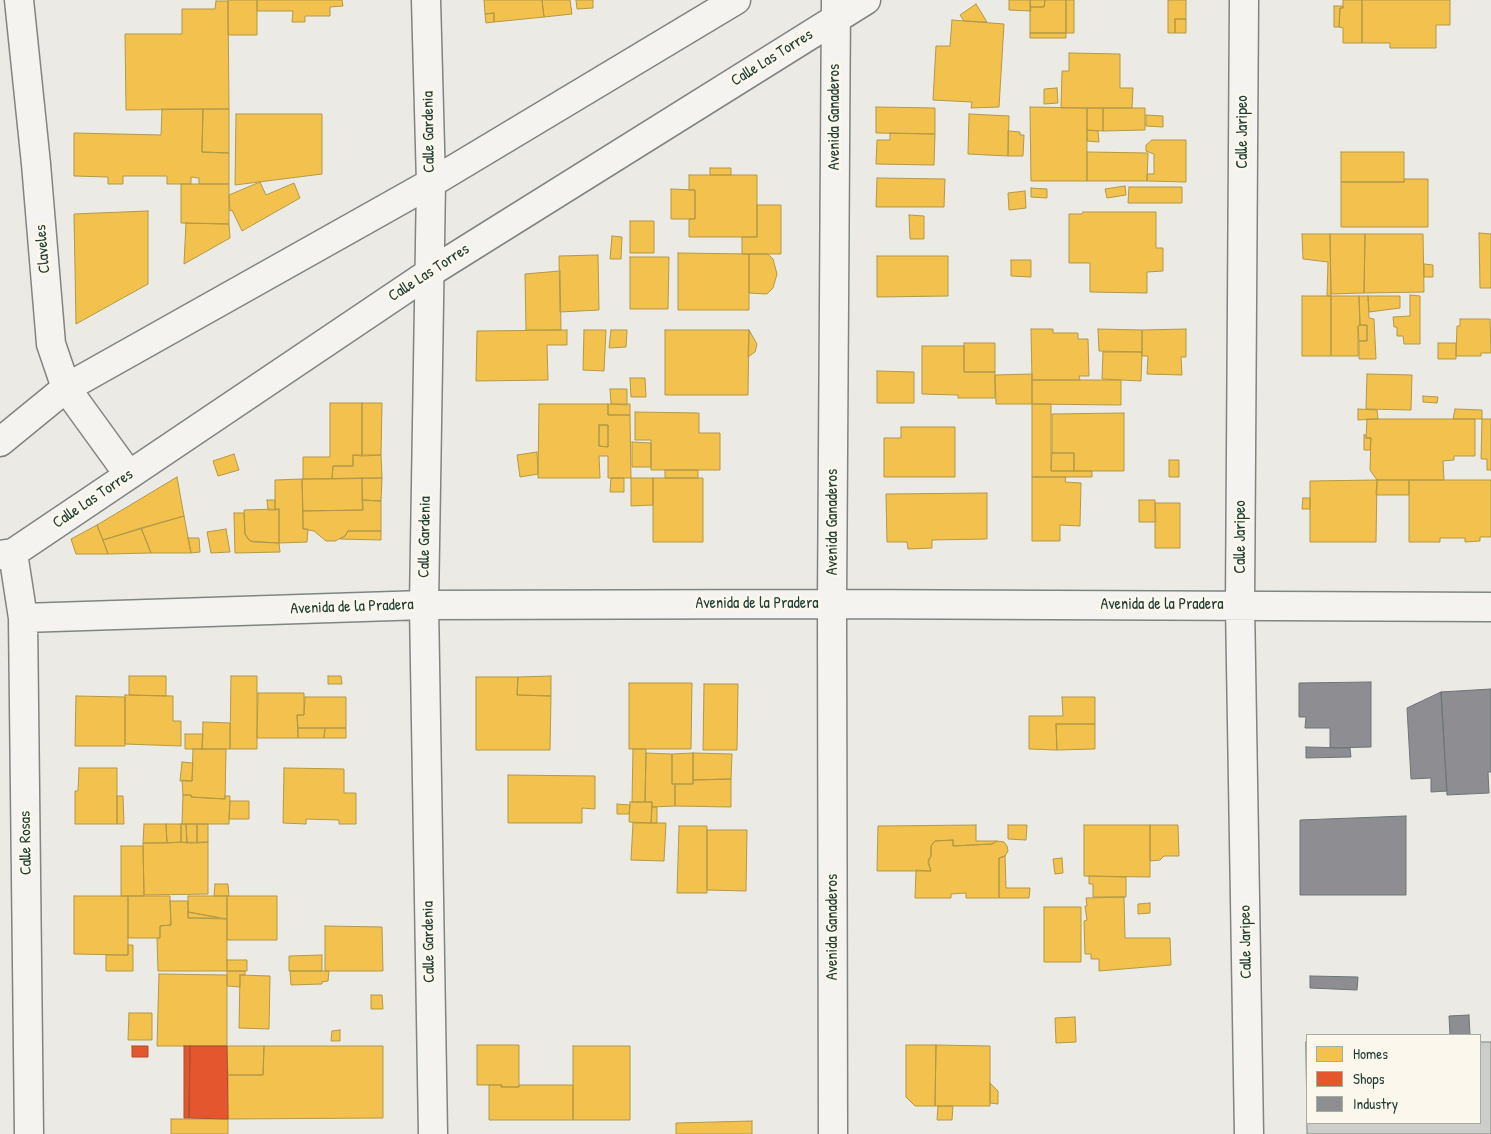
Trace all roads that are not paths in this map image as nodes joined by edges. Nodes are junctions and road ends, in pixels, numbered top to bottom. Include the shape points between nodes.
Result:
1 (426, 0) edge
2 (736, 0) edge
3 (866, 0) edge
4 (1244, 0) edge
5 (13, 8) edge
6 (836, 9) edge
7 (430, 183) junction
8 (429, 272) junction
9 (66, 388) junction
10 (0, 442) edge
11 (129, 475) junction
12 (6, 554) edge
13 (832, 604) junction
14 (424, 605) junction
15 (1240, 605) junction
16 (1491, 607) edge
17 (23, 618) junction
18 (29, 1134) edge
19 (433, 1134) edge
20 (833, 1134) edge
21 (1249, 1134) edge

1 - 7 street, Calle Gardenia
2 - 7 street
3 - 6 street, Calle Las Torres
4 - 15 street, Calle Jaripeo
5 - 9 street, Claveles via 36,164 51,344
6 - 8 street, Calle Las Torres
6 - 13 street, Avenida Ganaderos
7 - 8 street, Calle Gardenia
7 - 9 street
8 - 11 street, Calle Las Torres
8 - 14 street, Calle Gardenia
9 - 10 street
9 - 11 street, Claveles
11 - 12 street, Calle Las Torres
12 - 17 street, Calle Rosas
13 - 14 street, Avenida de la Pradera
13 - 15 street, Avenida de la Pradera
13 - 20 street, Avenida Ganaderos
14 - 17 street, Avenida de la Pradera
14 - 19 street, Calle Gardenia
15 - 16 street, Avenida de la Pradera
15 - 21 street, Calle Jaripeo
17 - 18 street, Calle Rosas

